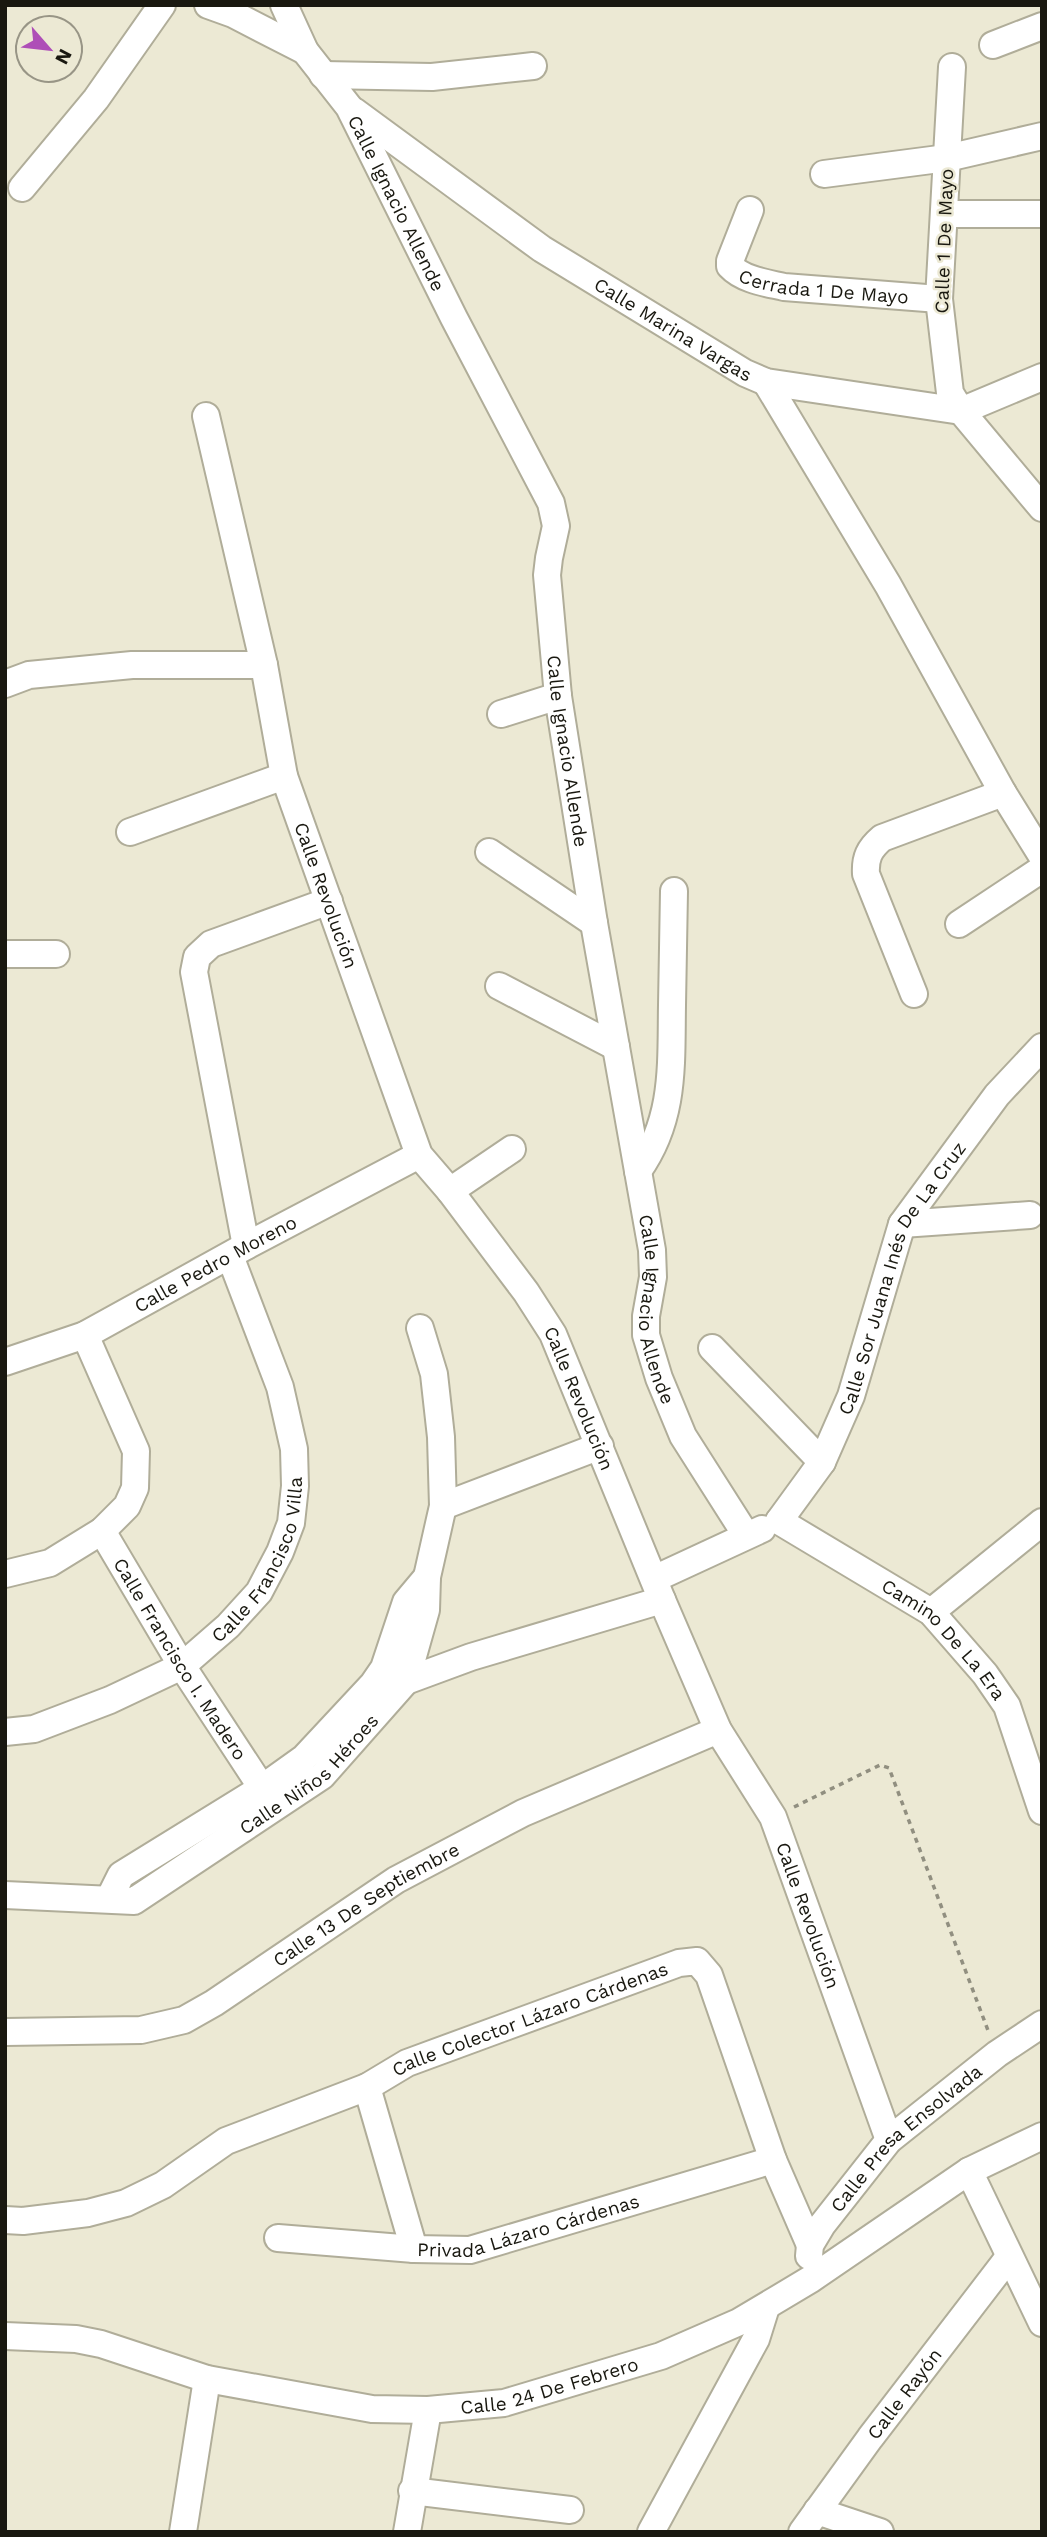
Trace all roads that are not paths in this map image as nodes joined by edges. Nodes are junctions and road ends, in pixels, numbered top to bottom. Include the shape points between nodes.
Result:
1 (162, 5) edge
2 (208, 5) edge
3 (284, 5) edge
4 (1042, 26) edge
5 (993, 44) dead end
6 (305, 51) junction
7 (533, 66) dead end
8 (952, 67) dead end
9 (323, 75) junction
10 (349, 107) junction
11 (1042, 136) edge
12 (947, 158) junction
13 (824, 174) dead end
14 (22, 188) dead end
15 (750, 210) dead end
16 (944, 214) junction
17 (1042, 214) edge
18 (939, 299) junction
19 (1042, 377) edge
20 (766, 382) junction
21 (961, 411) junction
22 (206, 416) dead end
23 (1042, 508) edge
24 (264, 666) junction
25 (5, 684) edge
26 (558, 696) junction
27 (501, 714) dead end
28 (284, 776) junction
29 (1003, 793) junction
30 (130, 832) dead end
31 (489, 852) dead end
32 (1042, 856) edge
33 (1042, 869) edge
34 (674, 891) dead end
35 (329, 901) junction
36 (594, 923) junction
37 (959, 924) dead end
38 (5, 954) edge
39 (56, 954) dead end
40 (499, 986) dead end
41 (914, 994) dead end
42 (616, 1046) junction
43 (1042, 1046) edge
44 (512, 1149) dead end
45 (419, 1155) junction
46 (638, 1171) junction
47 (450, 1191) junction
48 (1030, 1215) dead end
49 (902, 1224) junction
50 (238, 1250) junction
51 (420, 1328) dead end
52 (85, 1335) junction
53 (712, 1348) dead end
54 (5, 1362) edge
55 (600, 1446) junction
56 (822, 1462) junction
57 (443, 1506) junction
58 (779, 1521) junction
59 (1042, 1522) edge
60 (102, 1531) junction
61 (746, 1535) junction
62 (5, 1574) edge
63 (427, 1577) junction
64 (658, 1590) junction
65 (931, 1612) junction
66 (182, 1665) junction
67 (406, 1681) junction
68 (718, 1730) junction
69 (5, 1732) edge
70 (262, 1788) junction
71 (1042, 1811) edge
72 (5, 1895) edge
73 (109, 1899) junction
74 (1042, 2024) edge
75 (5, 2032) edge
76 (367, 2087) junction
77 (1042, 2136) edge
78 (889, 2140) junction
79 (773, 2160) junction
80 (969, 2171) junction
81 (5, 2220) edge
82 (278, 2238) dead end
83 (810, 2245) junction
84 (414, 2249) junction
85 (1009, 2258) junction
86 (811, 2279) junction
87 (766, 2306) junction
88 (1042, 2323) edge
89 (5, 2336) edge
90 (207, 2379) junction
91 (428, 2410) junction
92 (412, 2491) junction
93 (570, 2510) dead end
94 (810, 2521) edge
95 (183, 2532) edge
96 (407, 2532) edge
97 (651, 2532) edge
98 (880, 2532) edge

1 - 14 street via 96,99
2 - 6 street
3 - 6 street, Calle Ignacio Allende
4 - 5 street
6 - 9 street, Calle Ignacio Allende
7 - 9 street via 432,77
8 - 12 street, Calle 1 De Mayo
9 - 10 street, Calle Ignacio Allende
10 - 20 street, Calle Marina Vargas via 542,249
10 - 26 street, Calle Ignacio Allende via 551,503 556,526 547,575
11 - 12 street
12 - 13 street
12 - 16 street, Calle 1 De Mayo
15 - 18 street, Cerrada 1 De Mayo via 730,261 737,272 784,287
16 - 17 street
16 - 18 street, Calle 1 De Mayo
18 - 21 street, Calle 1 De Mayo via 950,393
19 - 21 street
20 - 21 street, Calle Marina Vargas
20 - 29 street via 888,585
21 - 23 street, Calle 1 De Mayo
22 - 24 street, Calle Revolución
24 - 25 street via 132,664 29,675
24 - 28 street, Calle Revolución
26 - 27 street
26 - 36 street, Calle Ignacio Allende
28 - 30 street
28 - 35 street, Calle Revolución
29 - 32 street
29 - 41 street via 882,838 865,862
31 - 36 street
33 - 37 street
34 - 46 street via 670,1086 663,1124
35 - 45 street, Calle Revolución
35 - 50 street, Calle Francisco Villa via 211,944 197,957 194,972
36 - 42 street, Calle Ignacio Allende
38 - 39 street
40 - 42 street
42 - 46 street, Calle Ignacio Allende
43 - 49 street, Calle Sor Juana Inés De La Cruz via 997,1095
44 - 47 street
45 - 47 street, Calle Revolución
45 - 50 street, Calle Pedro Moreno
46 - 61 street, Calle Ignacio Allende via 652,1250 646,1335 683,1436
47 - 55 street, Calle Revolución via 553,1334
48 - 49 street
49 - 56 street, Calle Sor Juana Inés De La Cruz via 851,1396
50 - 52 street, Calle Pedro Moreno
50 - 66 street, Calle Francisco Villa via 294,1448 291,1523 259,1592
51 - 57 street, Calle Niños Héroes via 434,1374 442,1437
52 - 54 street, Calle Pedro Moreno
52 - 60 street via 136,1451 135,1488 127,1506
53 - 56 street
55 - 57 street
55 - 64 street, Calle Revolución
56 - 58 street, Calle Sor Juana Inés De La Cruz
57 - 63 street, Calle Niños Héroes
58 - 61 street
58 - 65 street, Camino De La Era
59 - 65 street
60 - 62 street via 50,1563
60 - 66 street, Calle Francisco I. Madero
61 - 64 street
63 - 67 street, Calle Niños Héroes via 426,1610
63 - 70 street, Calle Niños Héroes via 406,1602 389,1655 373,1684 304,1758
64 - 67 street
64 - 68 street, Calle Revolución
65 - 71 street, Camino De La Era via 1007,1706
66 - 69 street, Calle Francisco Villa via 85,1710 34,1729
66 - 70 street, Calle Francisco I. Madero
67 - 73 street, Calle Niños Héroes via 322,1776 134,1902
68 - 75 street, Calle 13 De Septiembre via 523,1813 397,1880 184,2020 141,2030
68 - 78 street, Calle Revolución via 773,1817
70 - 73 street, Calle Niños Héroes via 121,1875
72 - 73 street, Calle Niños Héroes
74 - 78 street, Calle Presa Ensolvada
76 - 79 street, Calle Colector Lázaro Cárdenas via 407,2063 679,1962 697,1961 709,1975
76 - 81 street via 226,2141 163,2185 126,2203 88,2213
76 - 84 street
77 - 80 street, Calle 24 De Febrero
78 - 83 street, Calle Presa Ensolvada
79 - 83 street
79 - 84 street, Privada Lázaro Cárdenas via 470,2250
80 - 85 street
80 - 86 street, Calle 24 De Febrero
82 - 84 street, Privada Lázaro Cárdenas
83 - 86 street
85 - 88 street
85 - 94 street, Calle Rayón
86 - 87 street, Calle 24 De Febrero
87 - 91 street, Calle 24 De Febrero via 661,2356 596,2376 504,2403
87 - 97 street via 756,2339
89 - 90 street, Calle 24 De Febrero via 101,2344
90 - 91 street, Calle 24 De Febrero via 372,2409
90 - 95 street
91 - 92 street
92 - 93 street
92 - 96 street
94 - 98 street

